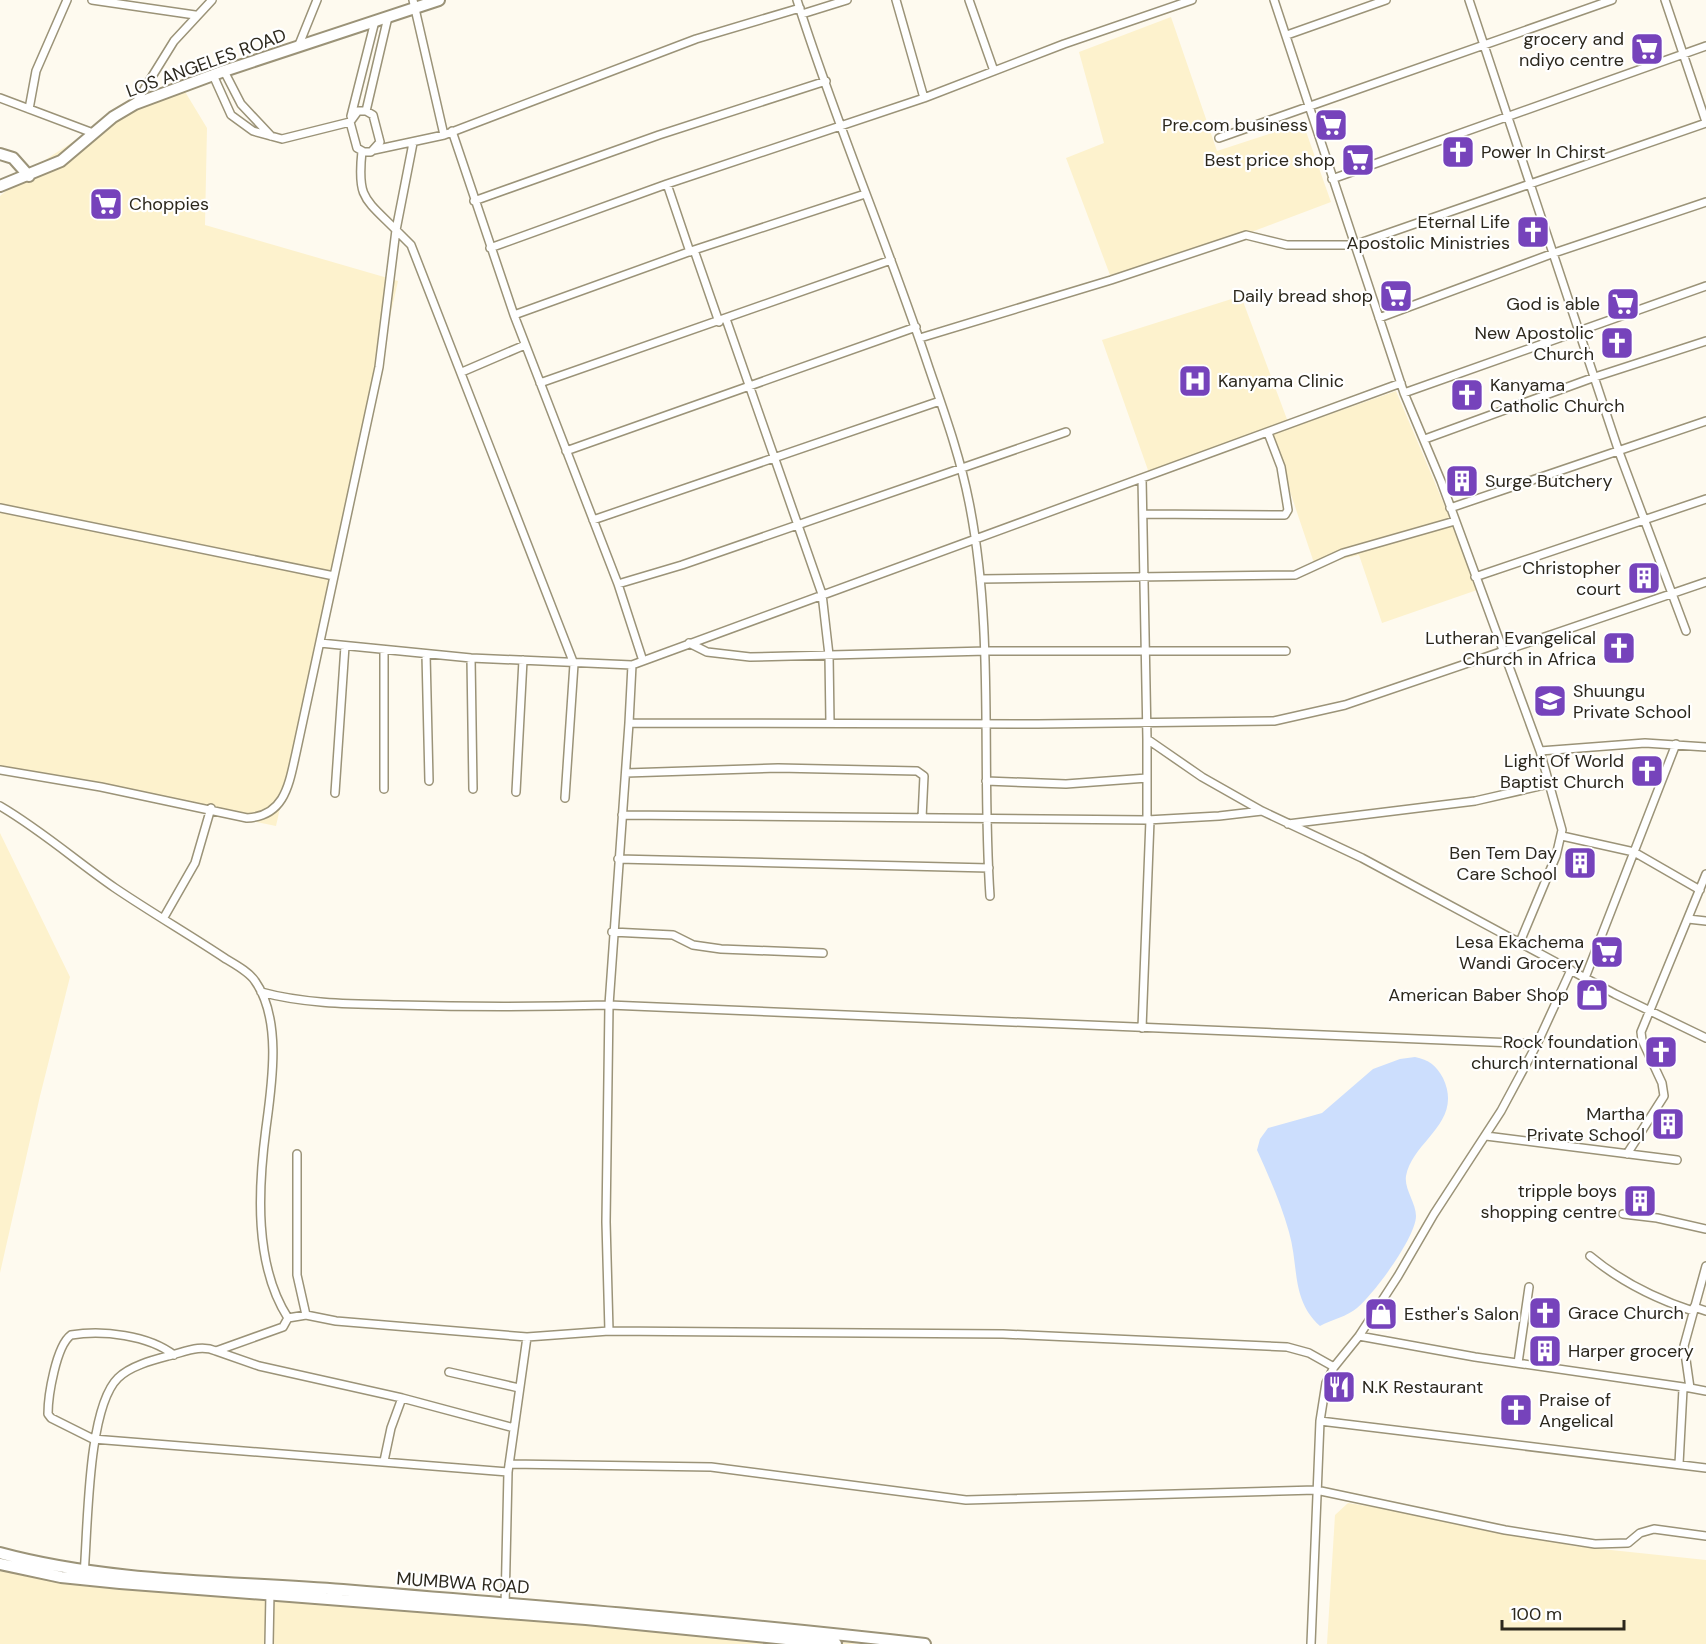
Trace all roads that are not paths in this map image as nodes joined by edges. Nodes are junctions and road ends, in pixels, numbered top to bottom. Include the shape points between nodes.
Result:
1 (67, 0) edge
2 (92, 0) edge
3 (212, 0) edge
4 (317, 0) edge
5 (439, 0) edge
6 (797, 0) edge
7 (847, 0) edge
8 (896, 0) edge
9 (969, 0) edge
10 (1192, 0) edge
11 (1274, 0) edge
12 (1386, 0) edge
13 (1469, 0) edge
14 (1612, 0) edge
15 (1665, 0) edge
16 (1177, 3) edge
17 (413, 4) edge
18 (801, 11) junction
19 (195, 15) junction
20 (388, 16) junction
21 (375, 21) junction
22 (1287, 35) junction
23 (1485, 44) junction
24 (1706, 46) edge
25 (298, 47) junction
26 (1683, 53) junction
27 (994, 71) junction
28 (218, 73) junction
29 (826, 81) junction
30 (0, 98) edge
31 (924, 98) junction
32 (135, 104) junction
33 (1310, 108) junction
34 (29, 109) junction
35 (366, 111) junction
36 (1509, 115) junction
37 (350, 120) junction
38 (1706, 122) edge
39 (842, 126) junction
40 (452, 131) junction
41 (93, 133) junction
42 (444, 135) junction
43 (272, 136) junction
44 (1219, 138) dead end
45 (380, 142) junction
46 (413, 143) junction
47 (393, 147) junction
48 (374, 150) junction
49 (362, 151) junction
50 (0, 154) edge
51 (29, 176) junction
52 (1332, 179) junction
53 (667, 184) junction
54 (1532, 184) junction
55 (0, 186) edge
56 (865, 194) junction
57 (474, 201) junction
58 (1706, 202) edge
59 (396, 230) junction
60 (1354, 245) junction
61 (490, 248) junction
62 (692, 251) junction
63 (1554, 253) junction
64 (891, 260) junction
65 (1706, 286) edge
66 (514, 315) junction
67 (1379, 318) junction
68 (722, 320) junction
69 (916, 327) junction
70 (1581, 331) junction
71 (920, 338) junction
72 (1706, 341) edge
73 (525, 345) junction
74 (462, 372) junction
75 (1594, 376) junction
76 (540, 383) junction
77 (1401, 383) junction
78 (751, 387) junction
79 (1404, 393) junction
80 (940, 401) junction
81 (1706, 421) edge
82 (1066, 432) dead end
83 (1268, 433) junction
84 (1425, 439) junction
85 (566, 451) junction
86 (1619, 452) junction
87 (774, 457) junction
88 (962, 468) junction
89 (1142, 478) junction
90 (1706, 499) edge
91 (0, 508) edge
92 (1450, 508) junction
93 (1143, 514) junction
94 (593, 520) junction
95 (1455, 521) junction
96 (1646, 521) junction
97 (800, 525) junction
98 (975, 537) junction
99 (1143, 575) junction
100 (334, 576) junction
101 (1475, 576) junction
102 (980, 579) junction
103 (1706, 582) edge
104 (618, 584) junction
105 (822, 594) junction
106 (1672, 594) junction
107 (1686, 631) dead end
108 (320, 643) junction
109 (689, 643) junction
110 (345, 646) junction
111 (1145, 649) junction
112 (384, 650) junction
113 (987, 651) junction
114 (1286, 651) dead end
115 (1502, 651) junction
116 (426, 654) junction
117 (829, 655) junction
118 (471, 658) junction
119 (523, 660) junction
120 (643, 661) junction
121 (574, 664) junction
122 (632, 665) junction
123 (629, 723) junction
124 (830, 723) junction
125 (1146, 723) junction
126 (987, 724) junction
127 (1147, 739) junction
128 (1676, 744) junction
129 (1706, 747) edge
130 (1540, 751) junction
131 (0, 770) edge
132 (626, 773) junction
133 (1147, 778) junction
134 (429, 781) dead end
135 (986, 781) junction
136 (1549, 784) junction
137 (384, 789) dead end
138 (473, 789) dead end
139 (516, 792) dead end
140 (334, 794) dead end
141 (566, 798) dead end
142 (0, 806) edge
143 (211, 808) junction
144 (1262, 811) junction
145 (622, 815) junction
146 (922, 818) junction
147 (987, 818) junction
148 (1148, 820) junction
149 (1288, 824) junction
150 (1562, 836) junction
151 (1634, 852) junction
152 (618, 859) junction
153 (989, 868) junction
154 (1706, 874) edge
155 (1701, 890) junction
156 (990, 896) dead end
157 (163, 919) junction
158 (1688, 919) junction
159 (1706, 921) edge
160 (612, 932) junction
161 (1520, 942) junction
162 (823, 953) dead end
163 (1571, 970) junction
164 (1585, 978) junction
165 (261, 992) junction
166 (609, 1005) junction
167 (1650, 1011) junction
168 (1142, 1028) junction
169 (1706, 1038) edge
170 (1537, 1044) junction
171 (1486, 1136) junction
172 (297, 1154) dead end
173 (1627, 1154) junction
174 (1677, 1160) dead end
175 (1623, 1214) dead end
176 (1706, 1229) edge
177 (1590, 1257) dead end
178 (1706, 1266) edge
179 (1528, 1287) dead end
180 (1693, 1309) junction
181 (1706, 1311) edge
182 (306, 1315) junction
183 (288, 1318) junction
184 (609, 1331) junction
185 (1359, 1336) junction
186 (527, 1337) junction
187 (216, 1351) junction
188 (174, 1355) junction
189 (1518, 1363) junction
190 (1334, 1367) junction
191 (449, 1372) dead end
192 (519, 1388) junction
193 (1686, 1389) junction
194 (1706, 1391) edge
195 (402, 1398) junction
196 (1320, 1421) junction
197 (514, 1428) junction
198 (93, 1439) junction
199 (384, 1461) junction
200 (509, 1464) junction
201 (1679, 1464) junction
202 (1706, 1468) edge
203 (508, 1472) junction
204 (1316, 1490) junction
205 (1706, 1536) edge
206 (0, 1553) edge
207 (0, 1564) edge
208 (84, 1575) junction
209 (270, 1590) junction
210 (505, 1608) junction
211 (269, 1644) edge
212 (836, 1644) edge
213 (925, 1644) edge
214 (1311, 1644) edge

1 - 34 street via 36,71
2 - 19 street
3 - 19 street
4 - 25 street
5 - 17 main road, LOS ANGELES ROAD
6 - 18 street
7 - 18 street
8 - 31 street
9 - 27 street
10 - 16 street
11 - 22 street
12 - 22 street
13 - 23 street
14 - 23 street
15 - 26 street
16 - 27 street
17 - 20 main road, LOS ANGELES ROAD
17 - 42 street
18 - 29 street
18 - 40 street via 696,39
19 - 32 street via 160,61
20 - 21 main road, LOS ANGELES ROAD
20 - 35 street
21 - 25 main road, LOS ANGELES ROAD
21 - 37 street
22 - 33 street
23 - 33 street
23 - 36 street
24 - 26 street
25 - 28 main road, LOS ANGELES ROAD
26 - 36 street
26 - 38 street
27 - 31 street
28 - 32 main road, LOS ANGELES ROAD
28 - 43 street
28 - 43 street via 231,115 253,131
29 - 39 street
29 - 57 street
30 - 34 street
31 - 39 street
32 - 41 main road, LOS ANGELES ROAD
33 - 44 street
33 - 52 street
34 - 41 street
35 - 37 street via 358,111
35 - 45 street via 373,115
36 - 52 street
36 - 54 street
37 - 43 street via 282,139
37 - 49 street via 357,148
38 - 54 street
39 - 53 street
39 - 56 street
40 - 42 street
40 - 57 street
41 - 51 main road, LOS ANGELES ROAD via 66,158
42 - 46 street
45 - 47 street
45 - 48 street
46 - 47 street
46 - 59 street
47 - 48 street
48 - 49 street
49 - 59 street via 359,182 363,193
50 - 51 main road via 13,158
51 - 55 main road, LOS ANGELES ROAD
52 - 60 street
53 - 61 street
53 - 62 street
54 - 60 street
54 - 63 street
56 - 62 street
56 - 64 street
57 - 61 street
58 - 63 street
59 - 74 street via 411,245
59 - 100 street via 379,367
60 - 67 street
60 - 71 street via 1287,245 1246,235
61 - 66 street
62 - 66 street
62 - 68 street
63 - 67 street
63 - 70 street
64 - 68 street
64 - 69 street
65 - 70 street
66 - 73 street
67 - 77 street
68 - 76 street
68 - 78 street
69 - 71 street
69 - 78 street
70 - 75 street
70 - 79 street
71 - 80 street
72 - 75 street
73 - 74 street
73 - 76 street
74 - 121 street
75 - 84 street
75 - 86 street
76 - 85 street
77 - 79 street
77 - 83 street
78 - 85 street
78 - 87 street
79 - 84 street
80 - 87 street
80 - 88 street
81 - 86 street
82 - 88 street
83 - 89 street
83 - 93 street via 1281,467 1288,510 1285,515
84 - 92 street
85 - 94 street
86 - 92 street
86 - 96 street
87 - 94 street
87 - 97 street
88 - 97 street
88 - 98 street
89 - 93 street
89 - 98 street
90 - 96 street
91 - 100 street
92 - 95 street
93 - 99 street
94 - 104 street
95 - 99 street via 1332,557 1295,575
95 - 101 street
96 - 101 street
96 - 106 street
97 - 104 street
97 - 105 street
98 - 102 street
98 - 105 street
99 - 102 street
99 - 111 street
100 - 108 street
101 - 115 street
102 - 113 street
103 - 106 street
104 - 120 street
105 - 109 street
105 - 117 street
106 - 107 street
106 - 115 street
108 - 110 street
108 - 143 street via 284,799 256,818
109 - 117 street via 722,655
109 - 120 street
110 - 112 street
110 - 140 street
111 - 113 street
111 - 114 street
111 - 125 street
112 - 116 street
112 - 137 street
113 - 117 street
113 - 126 street
115 - 125 street via 1345,705 1290,719
115 - 130 street
116 - 118 street
116 - 134 street
117 - 124 street
118 - 119 street
118 - 138 street
119 - 121 street
119 - 139 street
120 - 122 street
121 - 122 street
121 - 141 street
122 - 123 street
123 - 124 street
123 - 132 street
124 - 126 street
125 - 126 street
125 - 127 street
126 - 135 street
127 - 133 street
127 - 144 street via 1202,777
128 - 129 street
128 - 130 street
128 - 151 street
130 - 136 street
131 - 143 street
132 - 145 street
132 - 146 street via 778,768 916,771 924,776
133 - 135 street via 1066,784
133 - 148 street
135 - 147 street
136 - 149 street via 1475,801
136 - 150 street
142 - 157 street
143 - 157 street via 195,863
144 - 148 street
144 - 149 street
145 - 146 street
145 - 152 street
146 - 147 street
147 - 148 street
147 - 153 street
148 - 168 street
149 - 161 street via 1362,858
150 - 151 street
150 - 161 street
151 - 155 street
151 - 164 street
152 - 153 street
152 - 160 street
153 - 156 street
154 - 155 street
155 - 158 street
157 - 165 street via 251,975
158 - 159 street
158 - 167 street
160 - 162 street via 673,935 693,945 731,950
160 - 166 street
161 - 163 street
163 - 164 street
163 - 170 street
164 - 167 street
165 - 166 street via 287,999 374,1004 508,1008
165 - 183 street via 274,1033 272,1092 263,1158 263,1225 269,1278
166 - 168 street
166 - 184 street
167 - 169 street
167 - 173 street via 1641,1036 1664,1096
168 - 170 street
170 - 171 street
171 - 173 street
171 - 185 street
172 - 182 street via 297,1275
173 - 174 street
175 - 176 street via 1674,1220
177 - 180 street via 1663,1301
178 - 180 street
179 - 189 street
180 - 181 street
180 - 193 street via 1684,1346
182 - 183 street
182 - 186 street
183 - 187 street via 283,1327
184 - 186 street
184 - 190 street via 1003,1334 1287,1347 1309,1353
185 - 189 street
185 - 190 street
186 - 192 street
187 - 188 street via 206,1346
187 - 195 street via 259,1366
188 - 198 street via 151,1360 118,1378 107,1396
188 - 198 street via 165,1348 117,1335 82,1334 66,1339 52,1382 48,1414
189 - 193 street
190 - 196 street via 1322,1394
191 - 192 street
192 - 197 street
193 - 194 street
193 - 201 street
195 - 197 street
195 - 199 street
196 - 201 street
196 - 204 street
197 - 200 street
198 - 199 street
198 - 208 street
199 - 203 street
200 - 203 street
200 - 204 street via 711,1467 966,1500
201 - 202 street
203 - 210 street
204 - 205 street via 1505,1530 1595,1544 1628,1543 1654,1528
204 - 214 street
206 - 208 main road, MUMBWA ROAD
207 - 208 main road, MUMBWA ROAD
208 - 209 main road, MUMBWA ROAD
209 - 210 main road, MUMBWA ROAD
209 - 211 street
210 - 212 main road, MUMBWA ROAD
210 - 213 main road, MUMBWA ROAD

